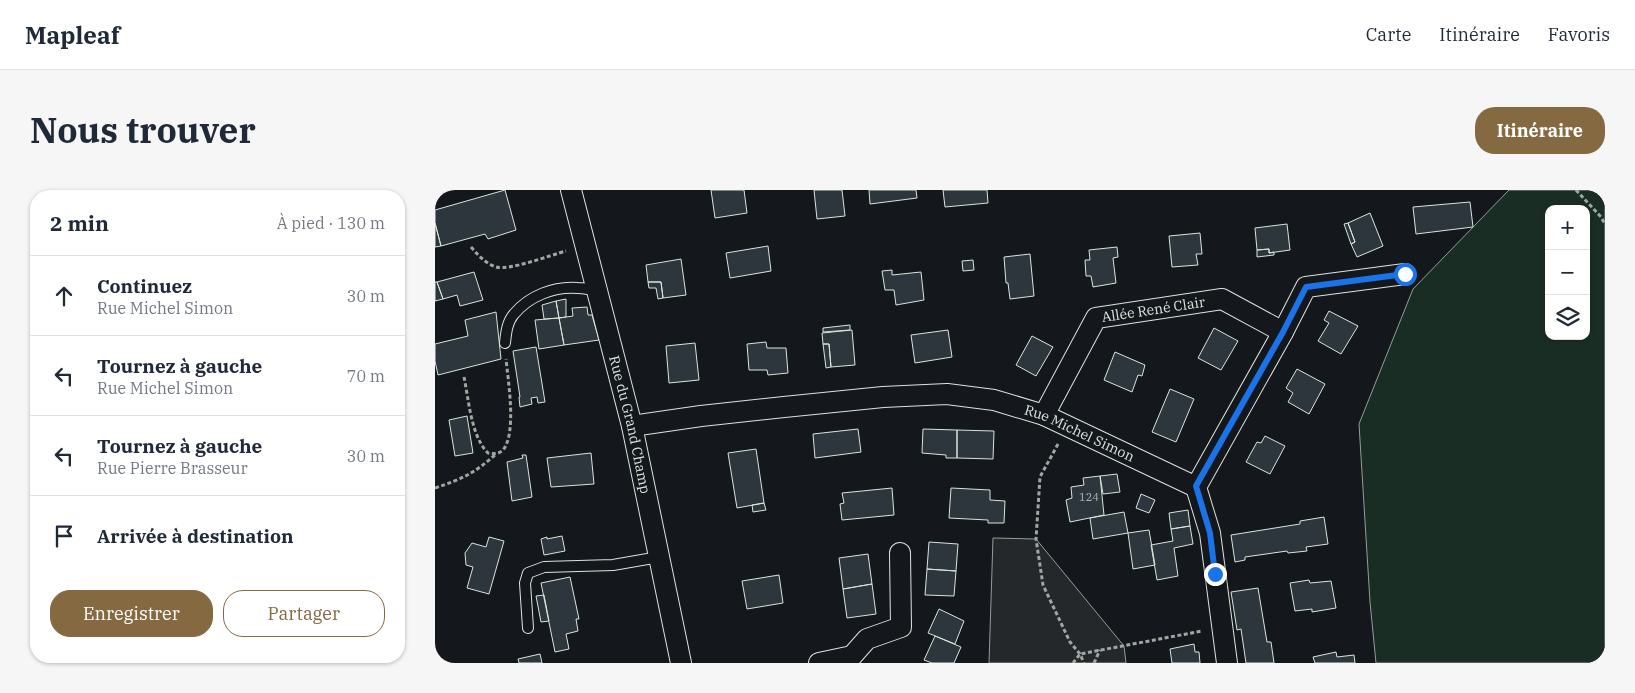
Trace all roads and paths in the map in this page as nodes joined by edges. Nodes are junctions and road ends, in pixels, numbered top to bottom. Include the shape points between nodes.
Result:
1 (571, 190) edge
2 (1576, 190) edge
3 (1605, 224) edge
4 (585, 245) junction
5 (471, 247) dead end
6 (1405, 274) dead end
7 (597, 290) junction
8 (1283, 332) junction
9 (505, 343) joint
10 (464, 377) dead end
11 (1044, 415) junction
12 (632, 426) junction
13 (1068, 426) junction
14 (496, 454) junction
15 (1196, 486) junction
16 (435, 488) edge
17 (900, 553) dead end
18 (659, 557) junction
19 (528, 628) dead end
20 (1222, 628) junction
21 (1101, 650) junction
22 (1080, 654) junction
23 (681, 663) edge
24 (819, 663) edge
25 (1073, 663) edge
26 (1084, 663) edge
27 (1094, 663) edge
28 (1227, 663) edge

1 - 4 street, Rue du Grand Champ
2 - 3 path
4 - 5 path via 523,264 498,268 483,260
4 - 7 street, Rue du Grand Champ
6 - 8 street via 1306,287
7 - 9 lane via 555,290 533,298 513,315 506,330
7 - 12 street, Rue du Grand Champ
8 - 11 street, Allée René Clair via 1222,299 1096,318
8 - 15 street
9 - 14 path via 511,426 503,450
10 - 14 path via 475,433 488,454
11 - 12 street, Rue Michel Simon via 994,400 947,394 883,397
11 - 13 street, Rue Michel Simon
12 - 18 street, Rue du Grand Champ
13 - 15 street, Rue Michel Simon
13 - 22 path via 1040,477 1036,538 1043,585 1070,642
14 - 16 path via 480,469
15 - 20 street via 1210,533
17 - 24 street via 901,627 867,640 852,656
18 - 19 lane via 613,565 544,568 528,573 525,583
18 - 23 street, Rue du Grand Champ
20 - 21 path
20 - 28 street
21 - 22 path
21 - 27 path
22 - 25 path
22 - 26 path

